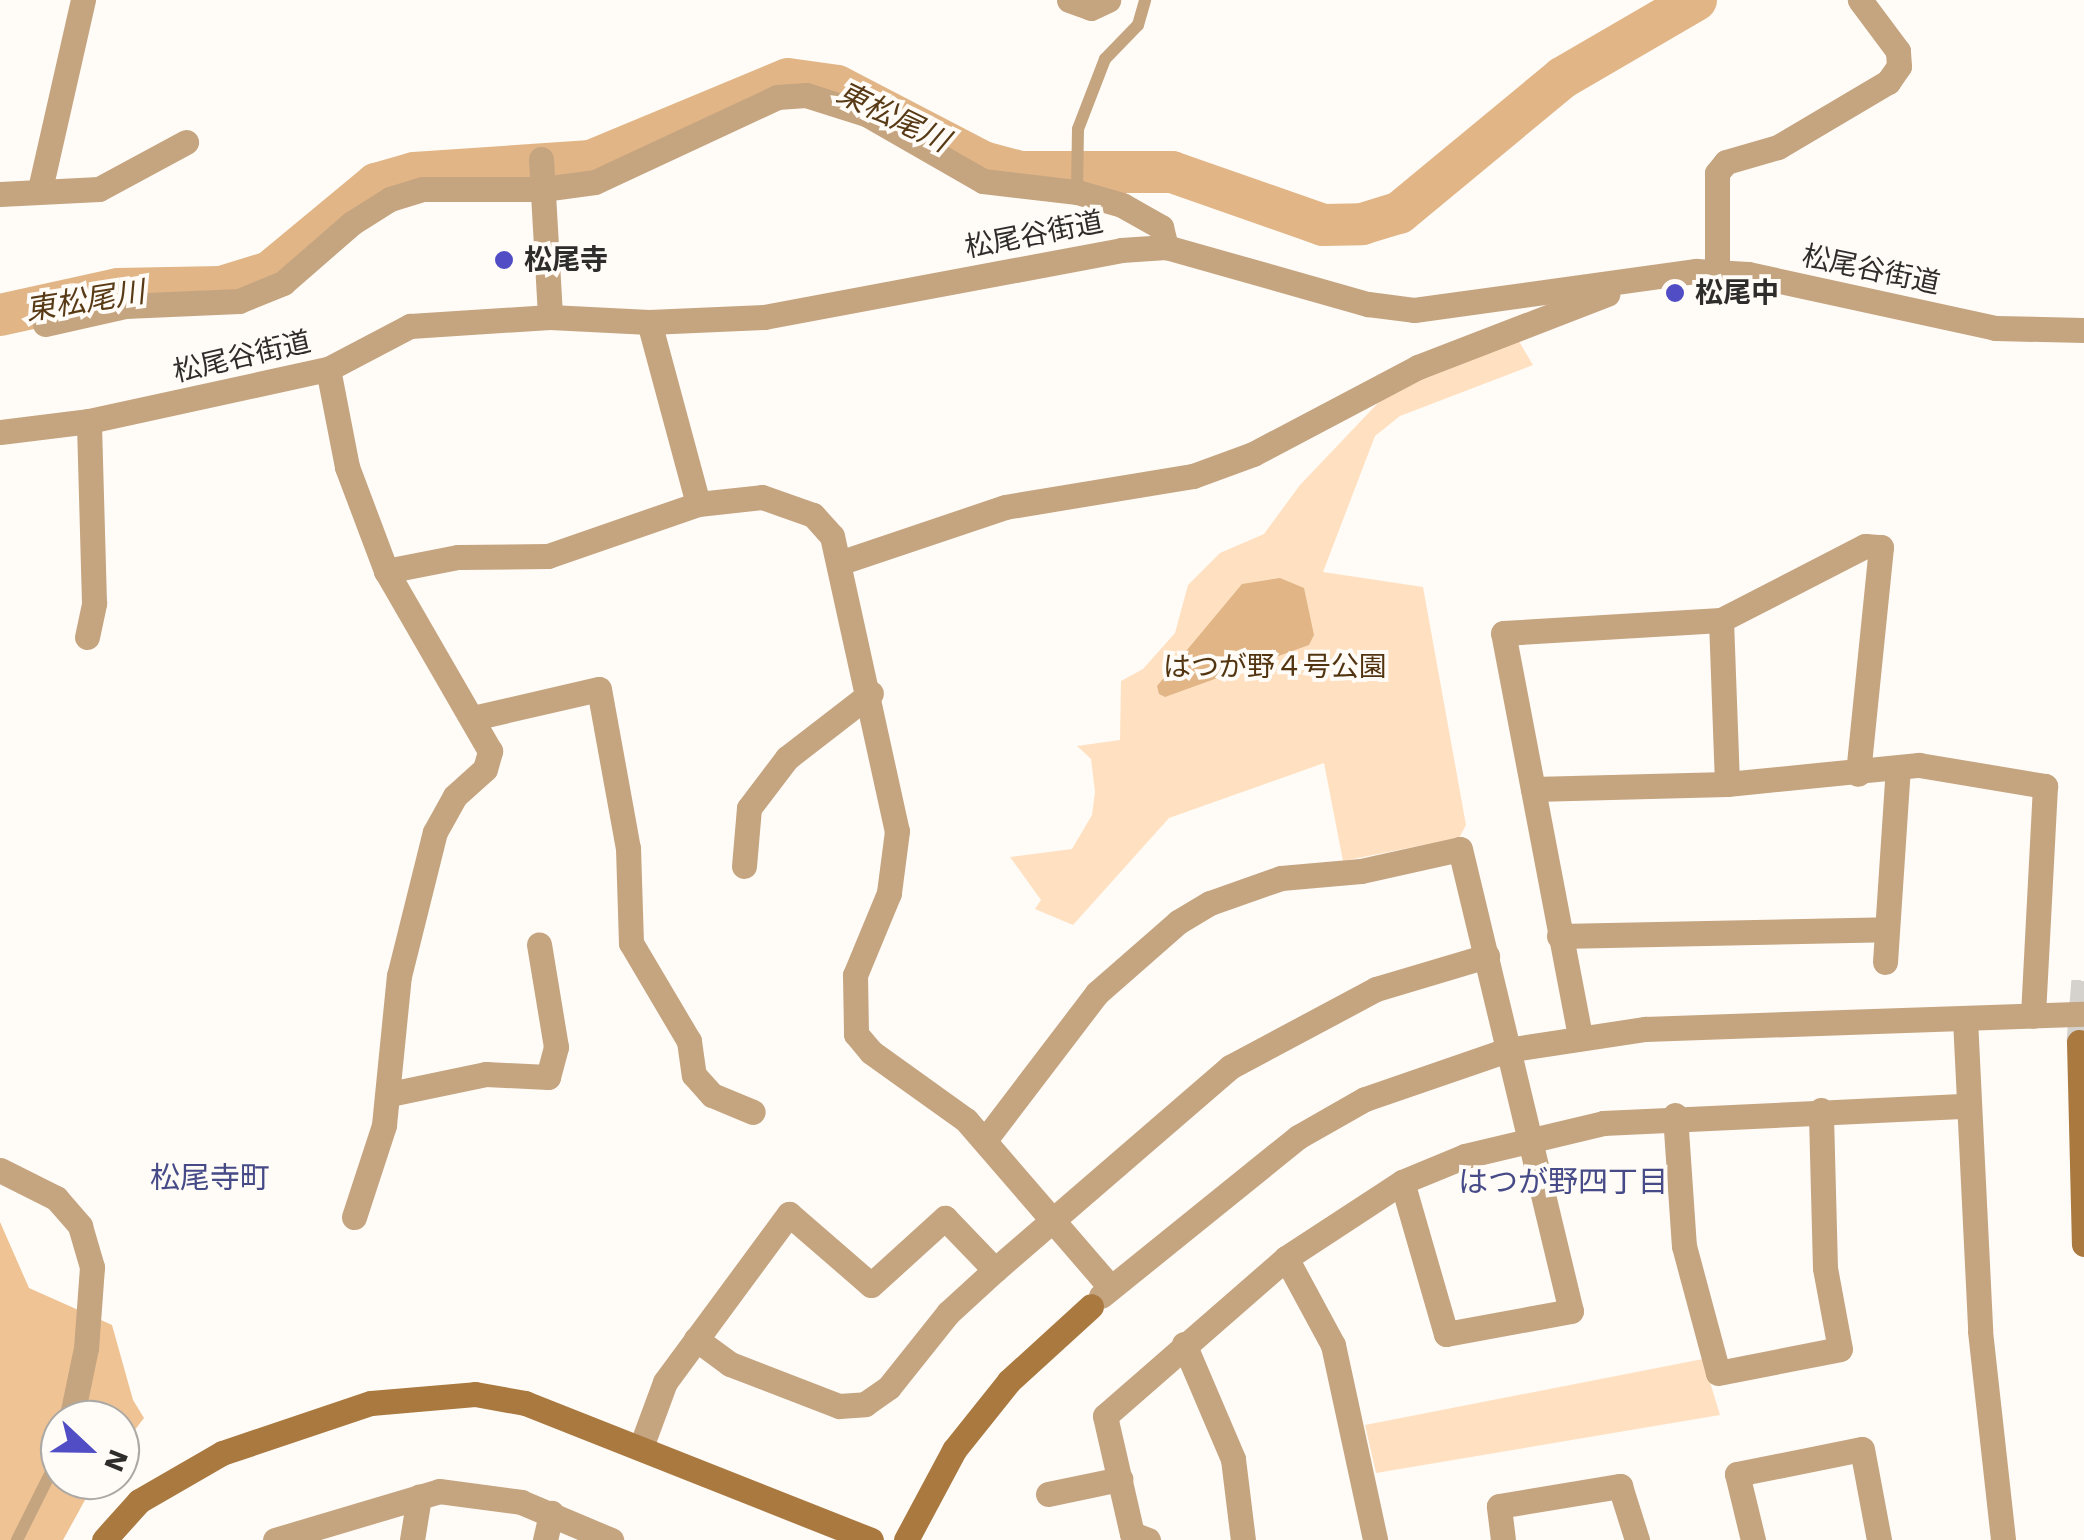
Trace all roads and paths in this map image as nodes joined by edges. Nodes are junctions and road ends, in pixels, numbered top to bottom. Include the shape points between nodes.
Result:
1 (83, 0) edge
2 (1069, 0) edge
3 (1108, 0) edge
4 (1145, 0) edge
5 (1860, 0) edge
6 (186, 142) dead end
7 (542, 175) junction
8 (40, 189) junction
9 (1077, 192) junction
10 (0, 194) edge
11 (1166, 248) junction
12 (1717, 273) junction
13 (1644, 280) junction
14 (550, 317) junction
15 (649, 322) junction
16 (45, 324) dead end
17 (2084, 330) edge
18 (328, 369) junction
19 (89, 421) junction
20 (0, 432) edge
21 (698, 504) junction
22 (839, 563) junction
23 (386, 571) junction
24 (1720, 620) junction
25 (87, 637) dead end
26 (870, 693) junction
27 (473, 718) junction
28 (1898, 768) junction
29 (1858, 774) junction
30 (1726, 784) junction
31 (1533, 789) junction
32 (744, 866) dead end
33 (1887, 930) junction
34 (1559, 936) junction
35 (539, 944) dead end
36 (1486, 956) junction
37 (1885, 962) dead end
38 (2084, 1014) edge
39 (2033, 1016) junction
40 (1965, 1018) junction
41 (1580, 1036) junction
42 (2079, 1042) dead end
43 (1510, 1050) junction
44 (390, 1094) junction
45 (1967, 1106) junction
46 (1821, 1110) junction
47 (754, 1112) dead end
48 (1675, 1116) junction
49 (1533, 1138) junction
50 (985, 1140) junction
51 (0, 1170) edge
52 (1402, 1182) junction
53 (354, 1217) dead end
54 (1056, 1222) junction
55 (2084, 1244) edge
56 (1286, 1258) junction
57 (994, 1270) junction
58 (1110, 1288) junction
59 (696, 1340) junction
60 (1184, 1344) junction
61 (75, 1400) edge
62 (641, 1447) junction
63 (1120, 1479) junction
64 (40, 1494) edge
65 (1048, 1494) dead end
66 (419, 1497) junction
67 (551, 1513) junction
68 (17, 1540) edge
69 (104, 1540) edge
70 (275, 1540) edge
71 (412, 1540) edge
72 (545, 1540) edge
73 (610, 1540) edge
74 (871, 1540) edge
75 (906, 1540) edge
76 (1148, 1540) edge
77 (1243, 1540) edge
78 (1375, 1540) edge
79 (1503, 1540) edge
80 (1637, 1540) edge
81 (1753, 1540) edge
82 (1879, 1540) edge
83 (2003, 1540) edge

1 - 8 street
2 - 3 street via 1090,8
4 - 9 lane via 1138,25 1105,59 1078,129
5 - 12 street via 1898,51 1899,66 1888,82 1778,147 1726,162 1717,173
6 - 8 street via 100,189
7 - 9 street via 595,182 777,98 806,95 866,114 983,180
7 - 14 street
7 - 16 street via 390,199 284,283 239,301 126,306
8 - 10 street
9 - 11 street via 1162,226
11 - 13 street, 松尾谷街道 via 1368,304 1414,310
11 - 15 street, 松尾谷街道 via 1121,250 764,317
12 - 13 street, 松尾谷街道
12 - 17 street, 松尾谷街道 via 1996,328
13 - 22 street via 1418,367 1253,454 1193,476 1005,507
14 - 15 street, 松尾谷街道
14 - 18 street, 松尾谷街道 via 410,326
15 - 21 street
18 - 19 street, 松尾谷街道
18 - 23 street via 347,467
19 - 20 street, 松尾谷街道
19 - 25 street via 94,603
21 - 22 street via 787,501 832,536
21 - 23 street via 548,556 458,557
22 - 26 street
23 - 27 street
24 - 29 street via 1865,546 1881,548
24 - 30 street
24 - 31 street via 1500,623
26 - 32 street via 787,758 749,808
26 - 50 street via 897,831 889,893 855,975 856,1034 871,1052 943,1098
27 - 44 street via 490,750 485,769 455,796 435,832 399,976
27 - 47 street via 598,688 628,848 630,944 690,1041 694,1075 712,1095
28 - 29 street
28 - 33 street
28 - 39 street via 1919,765 2046,786
29 - 30 street
30 - 31 street
31 - 34 street
33 - 34 street
33 - 37 street
34 - 41 street
35 - 44 street via 556,1048 548,1077 486,1074
36 - 43 street
36 - 50 street via 1460,848 1244,889 1178,922 1122,966
36 - 54 street via 1376,989 1264,1044
38 - 39 street
39 - 40 street
40 - 41 street
40 - 45 street
41 - 43 street
42 - 55 street
43 - 49 street
43 - 58 street via 1365,1099 1298,1137
44 - 53 street
45 - 46 street
45 - 83 street via 1980,1331
46 - 48 street
46 - 48 street via 1825,1268 1840,1348 1718,1372 1684,1246
48 - 49 street
49 - 52 street
49 - 52 street via 1570,1311 1446,1334
50 - 54 street
51 - 61 street via 56,1198 80,1226 90,1316
52 - 56 street
54 - 57 street
54 - 58 street
56 - 60 street
56 - 78 street via 1333,1345
57 - 59 street via 926,1337 889,1387 852,1408 730,1364
57 - 59 street via 945,1218 870,1285 789,1214
58 - 75 street via 1009,1381 954,1450
59 - 62 street via 665,1382
60 - 63 street via 1105,1416
60 - 77 street via 1233,1459
62 - 69 street via 525,1403 475,1394 371,1403 222,1453 139,1501
62 - 74 street
63 - 65 street
63 - 76 street via 1132,1534
64 - 68 lane
66 - 67 street via 474,1492
66 - 70 street
66 - 71 street
67 - 72 street
67 - 73 street
79 - 80 street via 1499,1506 1620,1486
81 - 82 street via 1737,1474 1862,1449

